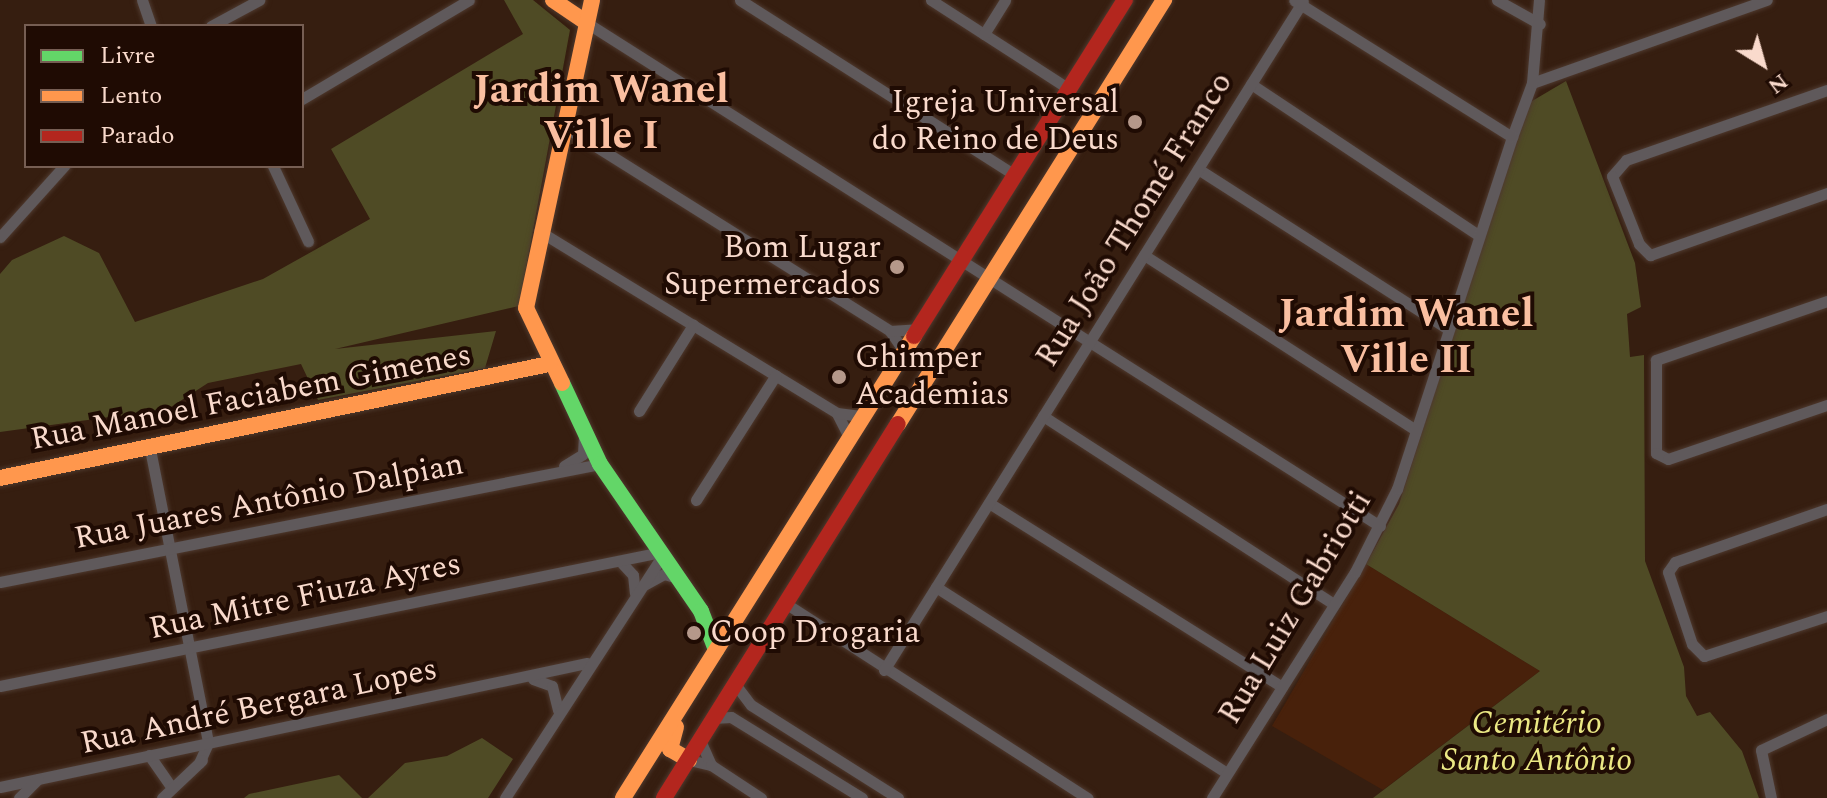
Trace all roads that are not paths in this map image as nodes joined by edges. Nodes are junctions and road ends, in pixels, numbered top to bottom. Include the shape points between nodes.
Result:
1 (142, 0) edge
2 (259, 0) edge
3 (469, 0) edge
4 (590, 0) edge
5 (740, 0) edge
6 (931, 0) edge
7 (1005, 0) edge
8 (1125, 0) edge
9 (1164, 0) edge
10 (1497, 0) edge
11 (1539, 0) edge
12 (1767, 0) edge
13 (554, 1) edge
14 (1299, 1) edge
15 (587, 23) junction
16 (150, 24) edge
17 (215, 24) edge
18 (1540, 24) junction
19 (984, 34) junction
20 (609, 36) junction
21 (580, 54) junction
22 (1532, 83) junction
23 (1251, 84) junction
24 (1069, 89) junction
25 (1827, 90) edge
26 (304, 98) edge
27 (562, 125) junction
28 (1512, 137) junction
29 (62, 168) edge
30 (274, 168) edge
31 (1198, 169) junction
32 (1015, 175) junction
33 (1827, 193) edge
34 (539, 231) junction
35 (1478, 235) junction
36 (0, 237) edge
37 (308, 241) dead end
38 (1144, 255) junction
39 (963, 256) junction
40 (991, 275) junction
41 (1827, 301) edge
42 (529, 321) junction
43 (693, 325) junction
44 (917, 329) junction
45 (1448, 329) junction
46 (890, 331) junction
47 (1091, 339) junction
48 (904, 351) junction
49 (549, 364) junction
50 (514, 373) junction
51 (776, 375) junction
52 (1827, 405) edge
53 (639, 411) dead end
54 (837, 413) junction
55 (863, 416) junction
56 (1043, 416) junction
57 (1416, 430) junction
58 (584, 435) junction
59 (849, 437) junction
60 (150, 449) junction
61 (596, 458) junction
62 (576, 462) junction
63 (548, 472) junction
64 (0, 478) edge
65 (696, 500) dead end
66 (989, 503) junction
67 (1827, 509) edge
68 (641, 523) junction
69 (1380, 526) junction
70 (167, 550) junction
71 (662, 554) junction
72 (620, 561) junction
73 (680, 579) junction
74 (0, 582) edge
75 (936, 587) junction
76 (635, 593) junction
77 (785, 603) junction
78 (1334, 604) junction
79 (701, 611) junction
80 (737, 615) junction
81 (1827, 616) edge
82 (189, 648) junction
83 (716, 650) junction
84 (587, 663) junction
85 (564, 669) junction
86 (704, 669) junction
87 (884, 670) junction
88 (528, 678) junction
89 (548, 682) junction
90 (735, 684) junction
91 (572, 685) junction
92 (0, 686) edge
93 (1282, 687) junction
94 (558, 710) junction
95 (713, 718) junction
96 (1827, 719) edge
97 (230, 738) junction
98 (700, 740) junction
99 (810, 742) junction
100 (208, 743) junction
101 (149, 755) junction
102 (800, 759) junction
103 (689, 760) junction
104 (199, 763) junction
105 (711, 765) junction
106 (1227, 773) junction
107 (39, 778) junction
108 (0, 787) edge
109 (172, 788) junction
110 (19, 798) edge
111 (162, 798) edge
112 (505, 798) edge
113 (623, 798) edge
114 (664, 798) edge
115 (761, 798) edge
116 (862, 798) edge
117 (898, 798) edge
118 (1088, 798) edge
119 (1212, 798) edge
120 (1771, 798) edge

1 - 16 street
2 - 17 street
3 - 26 street
4 - 13 main road
4 - 15 main road, Rua Manoel Faciabem Gimenes
5 - 32 street
6 - 19 street
7 - 19 street
8 - 24 main road
9 - 40 main road
10 - 18 street
11 - 18 street, Rua Luiz Gabriotti
12 - 22 street
13 - 15 main road
14 - 23 street, Rua João Thomé Franco
14 - 28 street
15 - 20 street
15 - 21 main road, Rua Manoel Faciabem Gimenes
18 - 22 street, Rua Luiz Gabriotti
19 - 24 street
20 - 21 street via 592,39
20 - 39 street
21 - 27 main road, Rua Manoel Faciabem Gimenes
22 - 28 street, Rua Luiz Gabriotti
23 - 31 street, Rua João Thomé Franco
23 - 35 street
24 - 32 main road
25 - 33 street via 1615,169 1613,182 1646,253
27 - 34 main road, Rua Manoel Faciabem Gimenes
27 - 46 street
28 - 35 street, Rua Luiz Gabriotti
29 - 36 street
30 - 37 street
31 - 38 street, Rua João Thomé Franco
31 - 45 street
32 - 39 main road
34 - 42 main road, Rua Manoel Faciabem Gimenes via 525,295
34 - 43 street
35 - 45 street, Rua Luiz Gabriotti
38 - 47 street, Rua João Thomé Franco
38 - 57 street
39 - 40 street
39 - 44 main road
40 - 47 street
40 - 77 main road
41 - 52 street via 1656,360 1659,457
42 - 49 main road
42 - 50 main road, Rua Manoel Faciabem Gimenes via 530,352
43 - 51 street
43 - 53 street
44 - 46 street
44 - 48 main road
45 - 57 street, Rua Luiz Gabriotti
46 - 48 street
47 - 56 street, Rua João Thomé Franco
47 - 69 street
48 - 55 main road
49 - 50 main road, Rua Manoel Faciabem Gimenes
49 - 58 main road
50 - 60 main road, Rua Manoel Faciabem Gimenes
51 - 54 street
51 - 65 street
54 - 55 street
54 - 59 street
55 - 59 main road
56 - 66 street, Rua João Thomé Franco
56 - 78 street
57 - 69 street, Rua Luiz Gabriotti
58 - 61 main road
58 - 62 street
59 - 80 main road
60 - 64 main road, Rua Manoel Faciabem Gimenes
60 - 70 street
61 - 62 street, Rua Juares Antônio Dalpian
61 - 63 street, Rua Juares Antônio Dalpian
61 - 68 main road
62 - 63 street, Rua Juares Antônio Dalpian
63 - 70 street, Rua Juares Antônio Dalpian
66 - 75 street, Rua João Thomé Franco
66 - 93 street
67 - 81 street via 1675,562 1668,572 1695,650 1710,657
68 - 71 main road
68 - 72 street via 643,541
69 - 78 street, Rua Luiz Gabriotti
70 - 74 street, Rua Juares Antônio Dalpian
70 - 82 street
71 - 72 street, Rua Mitre Fiuza Ayres
71 - 73 main road
71 - 76 street
72 - 76 street via 633,575
72 - 82 street, Rua Mitre Fiuza Ayres
73 - 76 street via 664,574
73 - 79 main road
75 - 87 street, Rua João Thomé Franco
75 - 106 street
76 - 84 street
77 - 87 street
77 - 90 main road
78 - 93 street, Rua Luiz Gabriotti
79 - 80 main road via 720,622
79 - 83 main road
80 - 83 main road
82 - 92 street, Rua Mitre Fiuza Ayres
82 - 100 street
83 - 86 main road
84 - 85 street, Rua André Bergara Lopes
84 - 91 street
85 - 88 street, Rua André Bergara Lopes
85 - 91 street via 575,673
86 - 103 main road via 669,742 673,754
86 - 113 main road
87 - 118 street
88 - 89 street, Rua André Bergara Lopes
88 - 97 street, Rua André Bergara Lopes
89 - 91 street, Rua André Bergara Lopes
89 - 94 street
90 - 95 main road
90 - 99 street via 751,705
91 - 94 street
93 - 106 street, Rua Luiz Gabriotti
94 - 112 street
95 - 98 main road
95 - 102 street via 731,717
96 - 120 street via 1761,750
97 - 100 street, Rua André Bergara Lopes
97 - 104 street
98 - 103 main road
98 - 105 street
99 - 102 street
99 - 117 street
100 - 101 street, Rua André Bergara Lopes
100 - 104 street
101 - 107 street, Rua André Bergara Lopes
101 - 109 street
102 - 116 street
103 - 105 street
103 - 114 main road
104 - 109 street
105 - 115 street
106 - 119 street, Rua Luiz Gabriotti
107 - 108 street, Rua André Bergara Lopes
107 - 110 street
109 - 111 street

